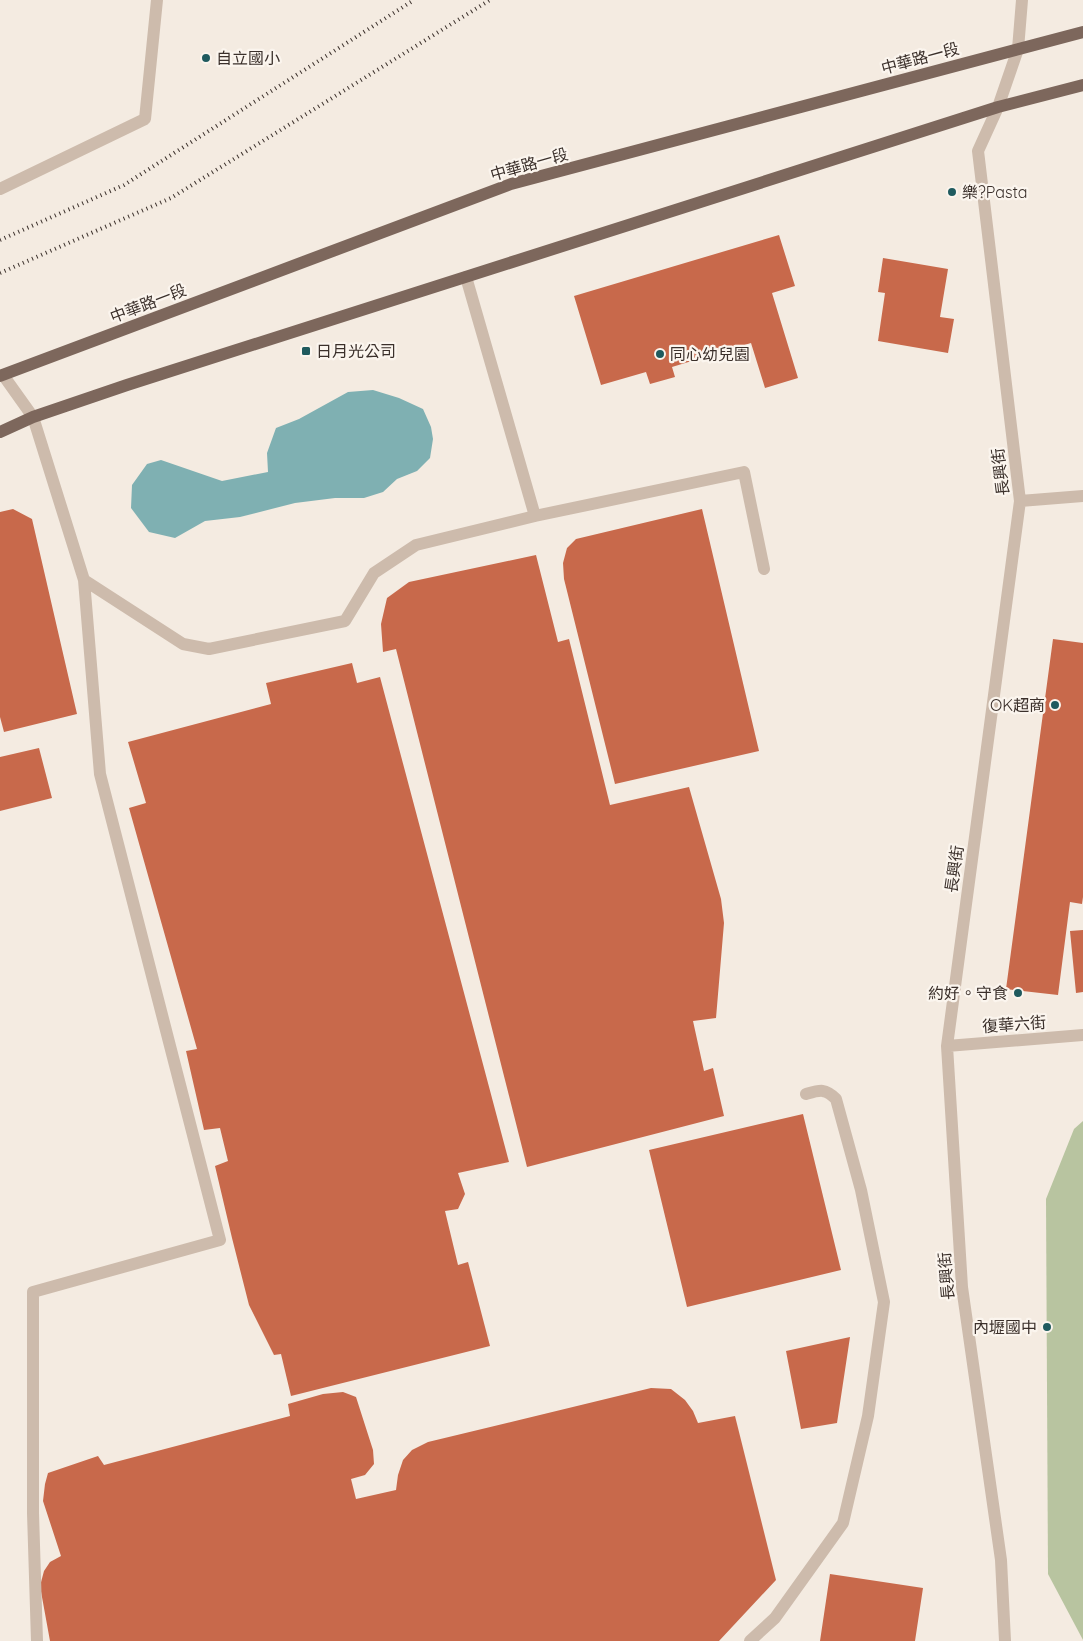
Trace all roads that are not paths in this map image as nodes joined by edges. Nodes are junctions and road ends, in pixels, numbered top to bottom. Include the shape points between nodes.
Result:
1 (158, 0) edge
2 (1022, 0) edge
3 (1083, 32) edge
4 (1018, 49) junction
5 (1083, 85) edge
6 (998, 107) junction
7 (0, 189) edge
8 (466, 277) junction
9 (1, 376) edge
10 (33, 417) junction
11 (0, 432) edge
12 (1083, 496) edge
13 (1020, 501) junction
14 (535, 516) junction
15 (764, 569) dead end
16 (84, 580) junction
17 (1083, 1035) edge
18 (947, 1046) junction
19 (806, 1094) dead end
20 (37, 1641) edge
21 (750, 1641) edge
22 (1005, 1641) edge

1 - 7 street via 145,119
2 - 4 street, 長興街
3 - 4 main road, 中華路一段
4 - 6 street, 長興街
4 - 9 main road, 中華路一段 via 511,184
5 - 6 main road
6 - 8 main road
6 - 13 street, 長興街 via 978,151
8 - 10 main road
8 - 14 street
9 - 10 street
10 - 11 main road
10 - 16 street
12 - 13 street
13 - 18 street, 長興街
14 - 15 street via 744,472
14 - 16 street via 416,545 374,573 344,621 209,649 183,644
16 - 20 street via 100,774 220,1240 33,1292 33,1513
17 - 18 street, 復華六街
18 - 22 street, 長興街 via 962,1287 1001,1560
19 - 21 street via 819,1090 829,1092 836,1099 861,1190 884,1302 868,1416 843,1523 775,1618

